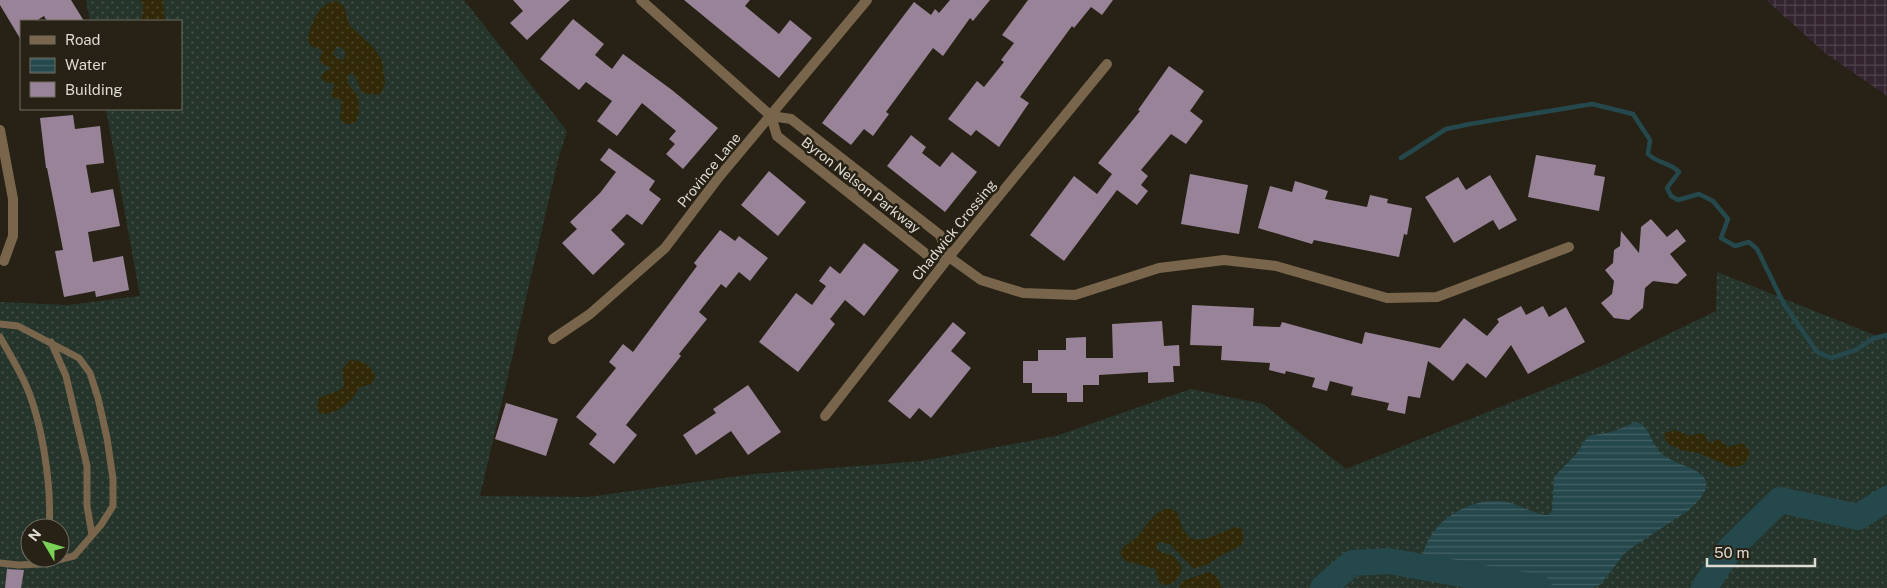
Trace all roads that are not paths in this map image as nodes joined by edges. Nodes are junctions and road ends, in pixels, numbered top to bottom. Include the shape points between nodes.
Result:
1 (641, 0) edge
2 (867, 0) edge
3 (1107, 64) dead end
4 (771, 116) junction
5 (0, 130) edge
6 (865, 176) junction
7 (851, 195) junction
8 (1569, 247) dead end
9 (949, 257) junction
10 (4, 262) dead end
11 (0, 324) edge
12 (0, 337) edge
13 (553, 338) dead end
14 (52, 342) junction
15 (825, 416) dead end
16 (50, 518) edge
17 (92, 535) junction
18 (70, 557) edge
19 (0, 563) edge
20 (20, 565) edge

1 - 4 street, Byron Nelson Parkway
2 - 4 street, Province Lane
3 - 9 street, Chadwick Crossing
4 - 6 street, Byron Nelson Parkway via 791,119
4 - 7 street, Byron Nelson Parkway via 777,136
4 - 13 street, Province Lane via 665,248 590,314
5 - 10 street via 13,198 13,236
6 - 7 street
6 - 9 street, Byron Nelson Parkway via 940,235
7 - 9 street, Byron Nelson Parkway via 926,254
8 - 9 street, Byron Nelson Parkway via 1437,297 1387,298 1276,266 1224,260 1159,268 1075,296 1022,293 981,280
9 - 15 street, Chadwick Crossing
11 - 14 lane via 18,326
12 - 16 lane via 25,382 33,410 47,476
14 - 17 lane via 66,376 87,466 87,506
14 - 17 lane via 79,358 90,373 107,438 113,506
17 - 18 lane
19 - 20 lane

